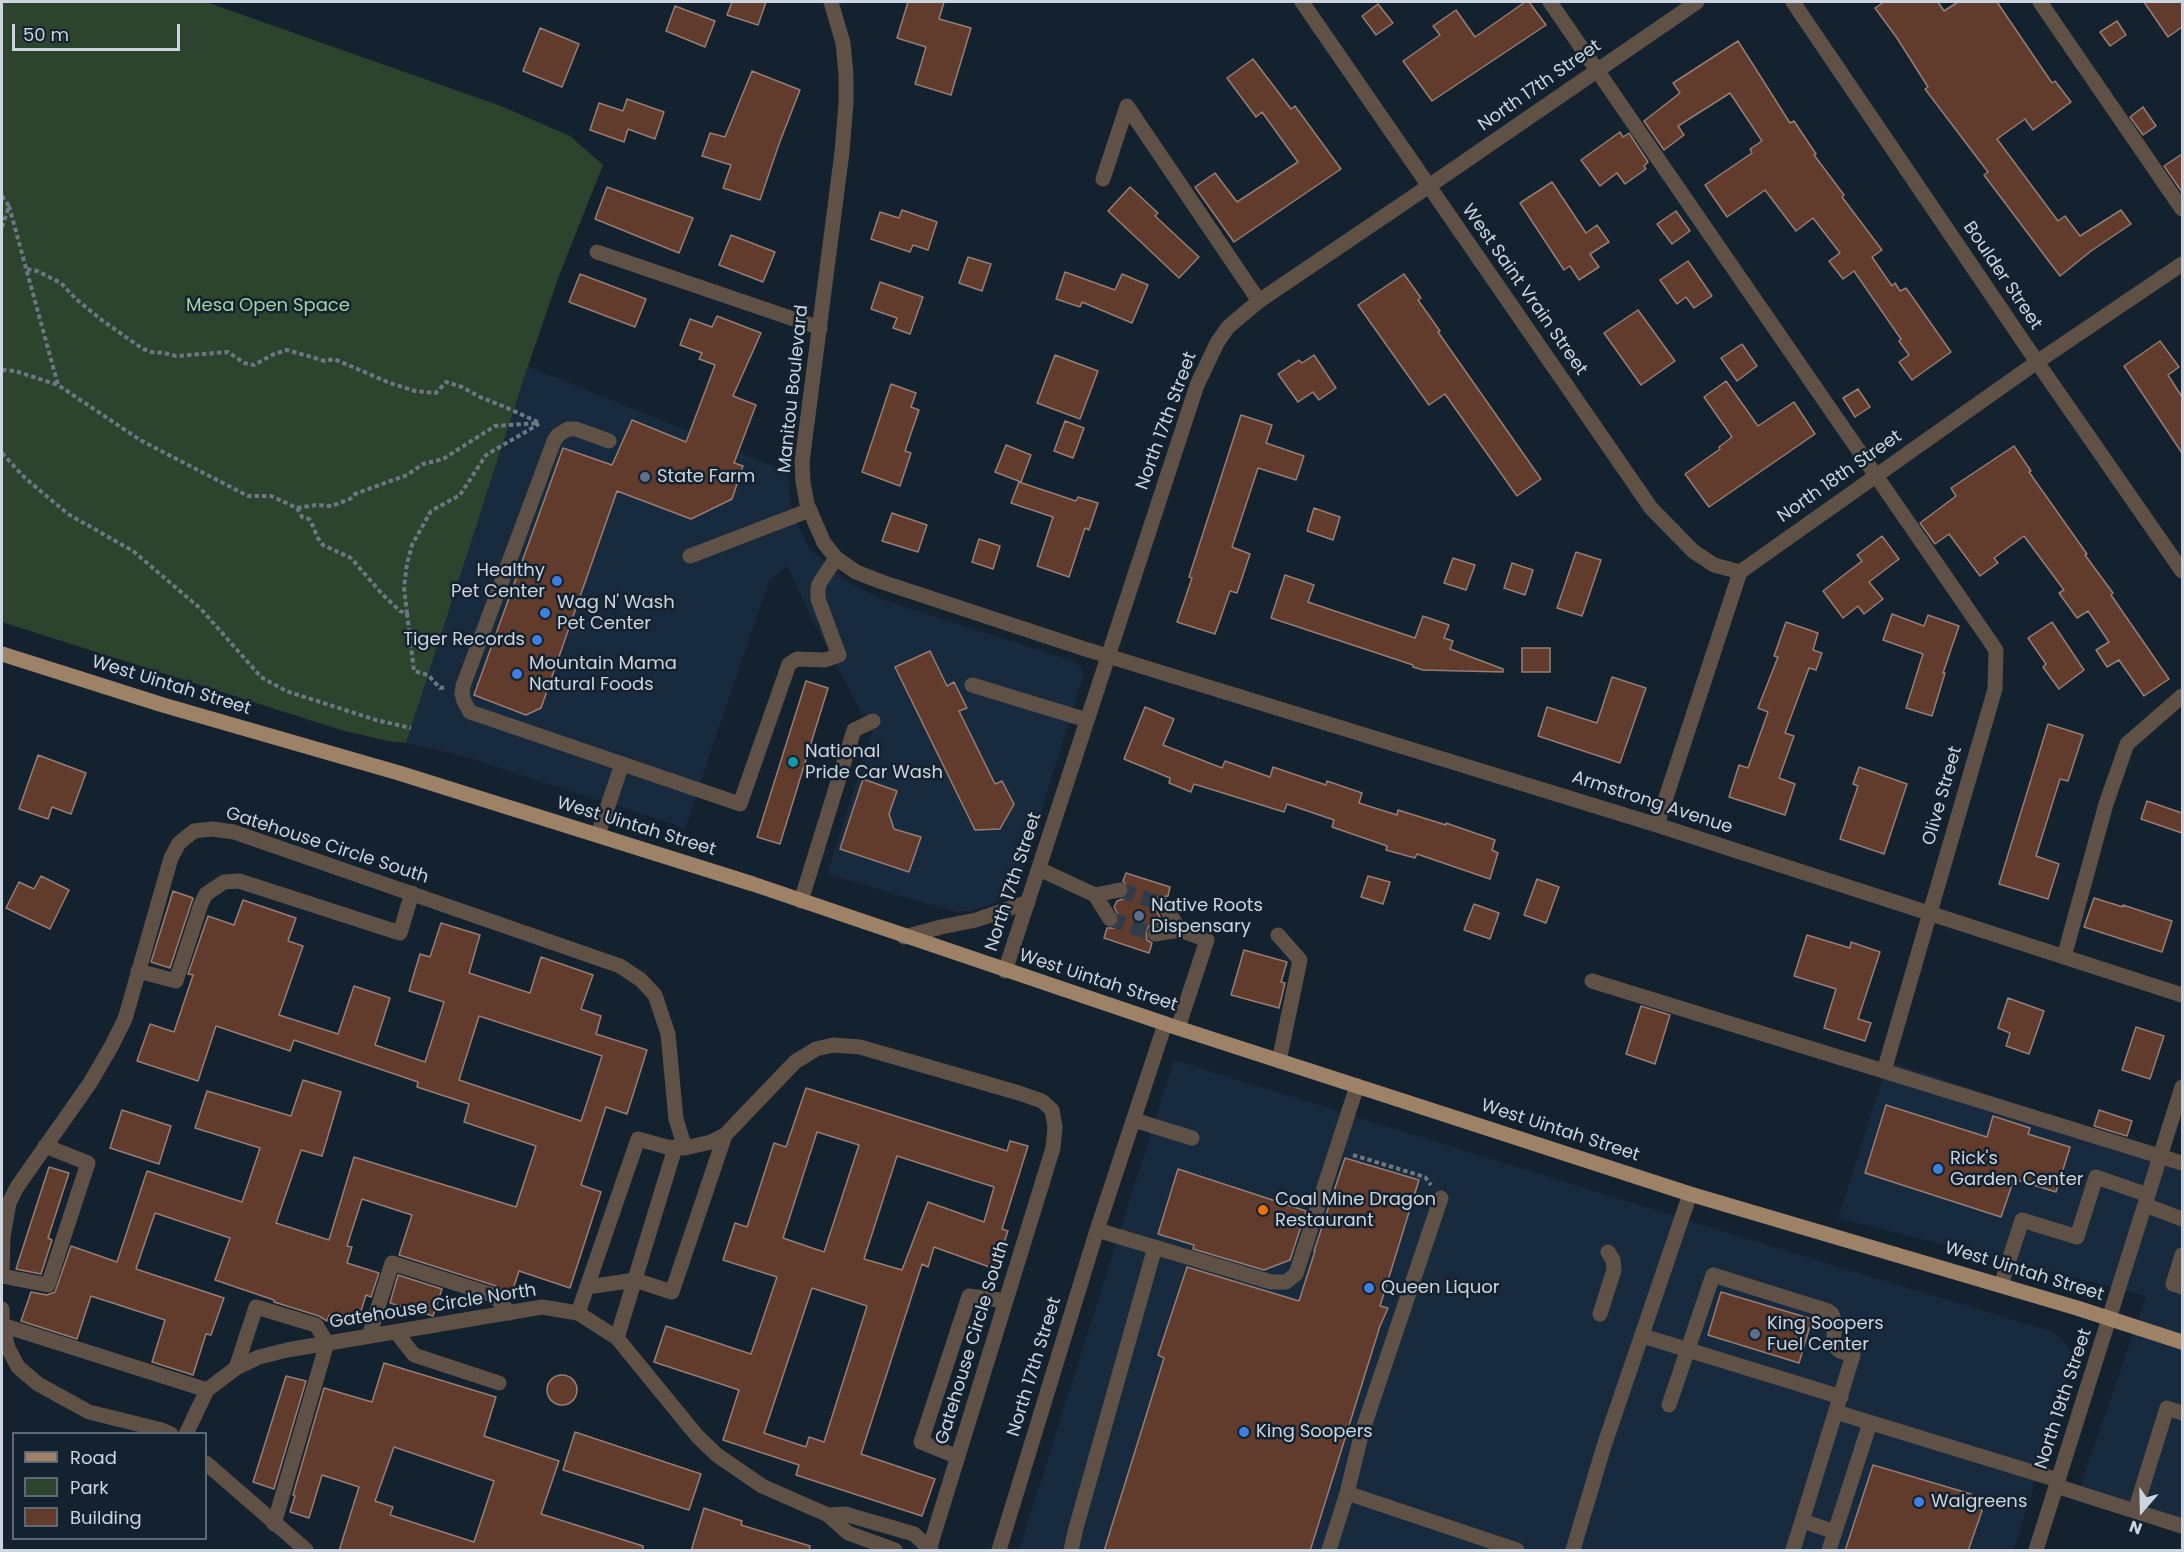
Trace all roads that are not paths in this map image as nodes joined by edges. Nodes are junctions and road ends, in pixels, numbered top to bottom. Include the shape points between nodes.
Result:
1 (831, 2) edge
2 (1302, 2) edge
3 (1550, 2) edge
4 (1697, 2) edge
5 (1793, 2) edge
6 (2040, 2) edge
7 (1596, 71) junction
8 (1103, 178) dead end
9 (1429, 186) junction
10 (2182, 208) edge
11 (597, 252) dead end
12 (2182, 264) edge
13 (1259, 301) junction
14 (820, 328) junction
15 (2037, 362) junction
16 (609, 441) dead end
17 (1876, 476) junction
18 (810, 510) junction
19 (690, 556) dead end
20 (836, 558) junction
21 (2182, 571) edge
22 (1740, 572) junction
23 (2, 654) edge
24 (1108, 655) junction
25 (972, 685) dead end
26 (2182, 696) edge
27 (1087, 720) junction
28 (873, 721) dead end
29 (622, 764) junction
30 (1657, 825) junction
31 (598, 835) junction
32 (1039, 869) junction
33 (1120, 890) tunnel mouth
34 (412, 893) junction
35 (1095, 895) junction
36 (801, 901) junction
37 (1028, 902) junction
38 (1164, 905) tunnel mouth
39 (1929, 914) junction
40 (1110, 919) tunnel mouth
41 (1180, 930) junction
42 (1155, 934) tunnel mouth
43 (1278, 935) dead end
44 (904, 937) junction
45 (2064, 957) junction
46 (138, 970) junction
47 (1005, 971) junction
48 (1592, 981) dead end
49 (2182, 995) edge
50 (1172, 1026) junction
51 (1279, 1061) junction
52 (1884, 1071) junction
53 (1357, 1086) junction
54 (2182, 1087) edge
55 (1134, 1120) junction
56 (724, 1135) junction
57 (1191, 1138) dead end
58 (45, 1146) junction
59 (680, 1148) junction
60 (2160, 1156) junction
61 (2182, 1163) edge
62 (1690, 1194) junction
63 (1441, 1198) road end
64 (2146, 1200) junction
65 (2182, 1219) edge
66 (1097, 1230) junction
67 (1155, 1247) junction
68 (1608, 1252) dead end
69 (2182, 1255) edge
70 (2, 1275) edge
71 (634, 1281) junction
72 (2001, 1285) junction
73 (587, 1287) junction
74 (2182, 1287) edge
75 (1006, 1301) junction
76 (2, 1309) edge
77 (510, 1313) junction
78 (578, 1313) junction
79 (1600, 1314) dead end
80 (2110, 1318) junction
81 (2, 1325) edge
82 (396, 1332) junction
83 (369, 1336) junction
84 (1643, 1336) junction
85 (617, 1338) junction
86 (2182, 1342) edge
87 (327, 1343) junction
88 (1688, 1350) junction
89 (236, 1368) junction
90 (499, 1383) dead end
91 (207, 1390) junction
92 (1840, 1397) junction
93 (1669, 1405) dead end
94 (1836, 1412) junction
95 (2182, 1413) edge
96 (1870, 1423) junction
97 (166, 1432) edge
98 (187, 1432) edge
99 (958, 1457) junction
100 (207, 1464) edge
101 (2057, 1483) junction
102 (1347, 1493) junction
103 (2135, 1511) junction
104 (828, 1515) junction
105 (1803, 1521) junction
106 (274, 1524) junction
107 (2182, 1526) edge
108 (1835, 1532) junction
109 (929, 1550) edge
110 (306, 1551) edge
111 (895, 1551) edge
112 (999, 1551) edge
113 (1071, 1551) edge
114 (1329, 1551) edge
115 (1516, 1551) edge
116 (1573, 1551) edge
117 (1793, 1551) edge
118 (1829, 1551) edge
119 (2036, 1551) edge

1 - 14 street, Manitou Boulevard via 843,43 846,103
2 - 9 street, West Saint Vrain Street
3 - 7 street, Olive Street
4 - 7 street, North 17th Street
5 - 15 street, Boulder Street
6 - 10 street
7 - 9 street, North 17th Street
7 - 17 street, Olive Street
8 - 13 street via 1127,106
9 - 13 street, North 17th Street
9 - 22 street, West Saint Vrain Street via 1651,508 1693,551 1714,565
11 - 14 street
12 - 15 street, North 18th Street
13 - 24 street, North 17th Street via 1228,327 1206,362
14 - 18 street, Manitou Boulevard via 802,462
15 - 17 street, North 18th Street
15 - 21 street, Boulder Street
16 - 29 street via 576,429 568,429 554,441 462,694 470,712
17 - 22 street, North 18th Street
17 - 39 street, Olive Street via 1996,650 1995,689
18 - 19 street
18 - 20 street, Manitou Boulevard via 824,543
20 - 24 street, Manitou Boulevard via 856,572 882,582
20 - 29 street via 819,584 818,599 839,655 825,660 797,659 789,664 740,804
22 - 30 street
23 - 31 main road, West Uintah Street
24 - 27 street, North 17th Street
24 - 30 street, Armstrong Avenue
25 - 27 street
26 - 45 street via 2127,744 2106,804
27 - 32 street, North 17th Street
28 - 36 street via 854,730
29 - 31 street
30 - 39 street, Armstrong Avenue
31 - 36 main road, West Uintah Street
32 - 35 street
32 - 37 street, North 17th Street
33 - 35 street
34 - 46 street via 400,933 239,881 224,882 206,894 201,904 176,981
34 - 46 street, Gatehouse Circle South via 234,832 212,828 194,831 179,843 171,858
34 - 59 street, Gatehouse Circle South via 620,966 641,980 655,995 668,1034
35 - 40 street
36 - 44 main road, West Uintah Street
37 - 44 street via 976,921
37 - 47 street, North 17th Street
38 - 41 street
39 - 45 street, Armstrong Avenue
39 - 52 street, Olive Street
41 - 42 street
41 - 50 street, North 17th Street via 1207,939
43 - 51 street via 1300,960
44 - 47 main road, West Uintah Street
45 - 49 street, Armstrong Avenue
46 - 58 street, Gatehouse Circle South via 124,1019 111,1047
47 - 50 main road, West Uintah Street
48 - 52 street
50 - 51 main road, West Uintah Street
50 - 55 street, North 17th Street
51 - 53 main road, West Uintah Street
52 - 60 street
53 - 62 main road, West Uintah Street
53 - 67 street via 1296,1274 1286,1282 1271,1282
54 - 60 street, North 19th Street
55 - 57 street
55 - 66 street, North 17th Street
56 - 59 street via 711,1142
56 - 71 street via 672,1292
56 - 75 street, Gatehouse Circle South via 795,1062 816,1049 833,1045 860,1047 1042,1101 1052,1110 1053,1148
58 - 70 street, Gatehouse Circle South via 9,1203
58 - 70 street via 88,1163 48,1284
59 - 71 street
59 - 73 street via 638,1139
60 - 61 street
60 - 64 street, North 19th Street
62 - 72 main road, West Uintah Street
62 - 84 street
63 - 102 street via 1362,1432
64 - 65 street
64 - 72 street via 2096,1177 2077,1238 2022,1220
64 - 80 street, North 19th Street
66 - 67 street
66 - 112 street, North 17th Street
67 - 113 street
68 - 79 street via 1614,1270
69 - 74 street via 2173,1284
71 - 73 street
71 - 85 street
72 - 80 main road, West Uintah Street
73 - 78 street
75 - 99 street, Gatehouse Circle South
75 - 99 street via 969,1296 921,1442
76 - 81 street
77 - 78 street, Gatehouse Circle North via 542,1307
77 - 82 street, Gatehouse Circle North
77 - 83 street via 494,1295 392,1263
78 - 85 street, Gatehouse Circle North
80 - 86 main road, West Uintah Street
80 - 101 street, North 19th Street
81 - 91 street
81 - 97 street via 18,1367 38,1384 89,1412
82 - 83 street, Gatehouse Circle North
82 - 90 street via 414,1355
83 - 87 street, Gatehouse Circle North
84 - 88 street
84 - 116 street via 1604,1446
85 - 104 street, Gatehouse Circle North via 717,1455 762,1486
87 - 89 street, Gatehouse Circle North via 259,1356
87 - 89 street via 316,1325 256,1307
87 - 106 street
88 - 92 street
88 - 92 street via 1713,1275 1832,1314 1833,1345 1853,1355
88 - 93 street
89 - 91 street, Gatehouse Circle North
91 - 98 street, Gatehouse Circle North
92 - 94 street
94 - 96 street
94 - 105 street
95 - 103 street via 2167,1408
96 - 101 street
96 - 108 street
99 - 109 street, Gatehouse Circle South
100 - 106 street
101 - 103 street
101 - 119 street, North 19th Street
102 - 114 street
102 - 115 street
103 - 107 street
104 - 109 street, Gatehouse Circle North via 845,1514 914,1534
104 - 111 street, Gatehouse Circle North via 849,1533
105 - 108 street
105 - 117 street
106 - 110 street
108 - 118 street

